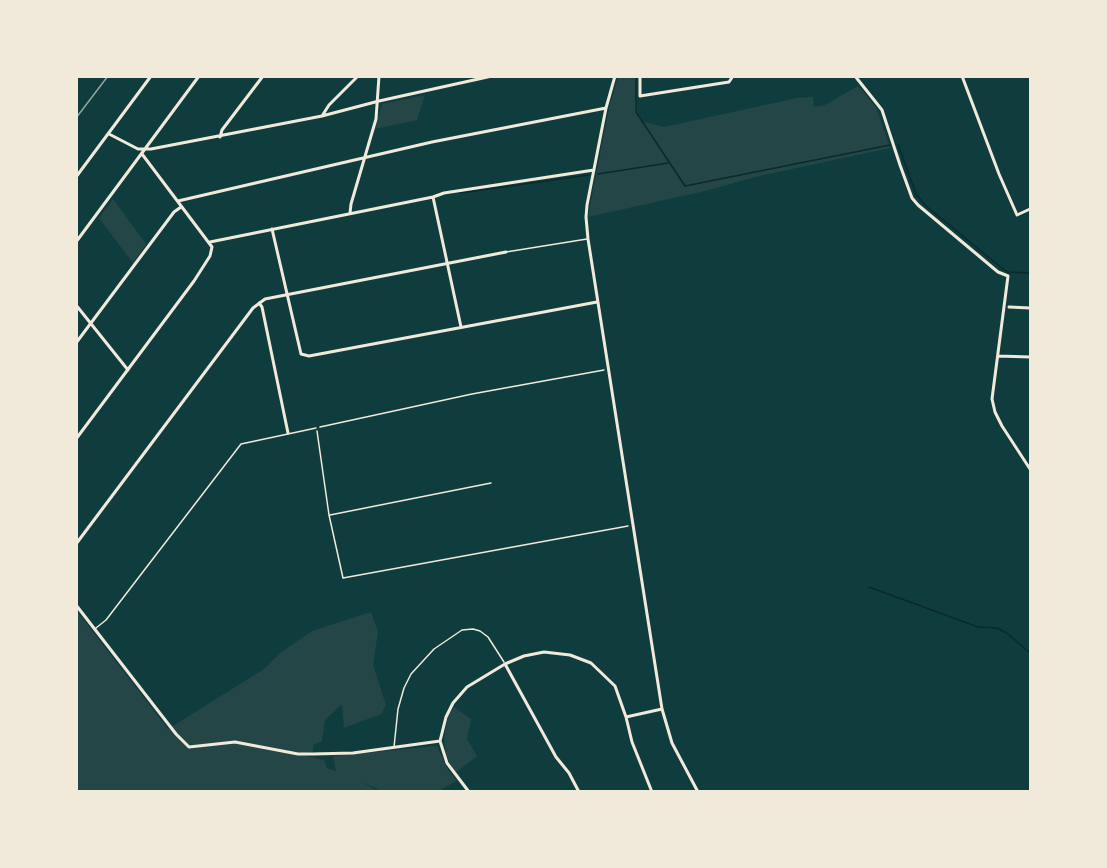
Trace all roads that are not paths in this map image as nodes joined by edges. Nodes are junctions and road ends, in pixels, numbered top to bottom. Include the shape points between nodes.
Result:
1 (151, 76) edge
2 (199, 76) edge
3 (263, 76) edge
4 (358, 76) edge
5 (379, 76) edge
6 (492, 76) edge
7 (615, 76) edge
8 (640, 76) edge
9 (733, 76) edge
10 (855, 76) edge
11 (963, 76) edge
12 (486, 77) edge
13 (379, 101) junction
14 (606, 108) junction
15 (322, 116) junction
16 (109, 134) junction
17 (220, 137) junction
18 (145, 149) junction
19 (142, 154) junction
20 (364, 158) junction
21 (594, 170) junction
22 (76, 177) edge
23 (433, 197) junction
24 (178, 201) junction
25 (181, 207) junction
26 (1030, 209) edge
27 (350, 213) junction
28 (272, 229) junction
29 (588, 239) junction
30 (76, 242) edge
31 (210, 242) junction
32 (506, 252) joint
33 (447, 263) junction
34 (288, 294) junction
35 (597, 302) junction
36 (259, 303) junction
37 (76, 305) edge
38 (1009, 307) dead end
39 (1030, 308) edge
40 (91, 324) junction
41 (461, 327) junction
42 (76, 343) edge
43 (998, 356) junction
44 (1030, 357) edge
45 (128, 370) junction
46 (316, 428) road end
47 (288, 433) junction
48 (76, 440) edge
49 (1030, 469) edge
50 (76, 544) edge
51 (76, 605) edge
52 (95, 628) junction
53 (505, 664) junction
54 (662, 709) junction
55 (626, 717) junction
56 (440, 741) junction
57 (394, 748) junction
58 (650, 791) edge
59 (469, 792) edge
60 (579, 792) edge
61 (698, 792) edge

1 - 16 street
2 - 18 street
3 - 17 street
4 - 15 street
5 - 13 street
6 - 12 street
7 - 14 street
8 - 9 street via 640,96 729,82
10 - 43 street via 882,110 912,198 998,272 1008,276
11 - 26 street via 1017,214
12 - 13 street
13 - 15 street
13 - 20 street
14 - 20 street
14 - 21 street
15 - 17 street
16 - 18 street
16 - 22 street
17 - 18 street
18 - 19 street
19 - 24 street
19 - 30 street
20 - 24 street
20 - 27 street
21 - 23 street
21 - 29 street via 586,218
23 - 27 street
23 - 33 street
24 - 25 street
25 - 31 street
25 - 40 street
27 - 28 street
28 - 31 street
28 - 34 street
29 - 32 lane
29 - 35 street
31 - 45 street via 210,256 203,269
32 - 33 street
33 - 34 street
33 - 41 street
34 - 36 street
34 - 41 street via 301,354 309,356
35 - 41 street
35 - 54 street
36 - 47 street
36 - 50 street
37 - 40 street
38 - 39 street
40 - 42 street
40 - 45 street
43 - 44 street
43 - 49 street via 993,406
45 - 48 street
46 - 47 lane
47 - 52 lane via 241,444
51 - 52 street
52 - 57 street via 189,747 235,742 305,754
53 - 55 street via 544,652 570,655 591,663 615,686
53 - 56 street via 461,692 449,711
53 - 57 lane via 488,637 473,629 462,630 434,648 404,688
53 - 60 street
54 - 55 street
54 - 61 street via 672,743
55 - 58 street
56 - 57 street
56 - 59 street via 447,763

